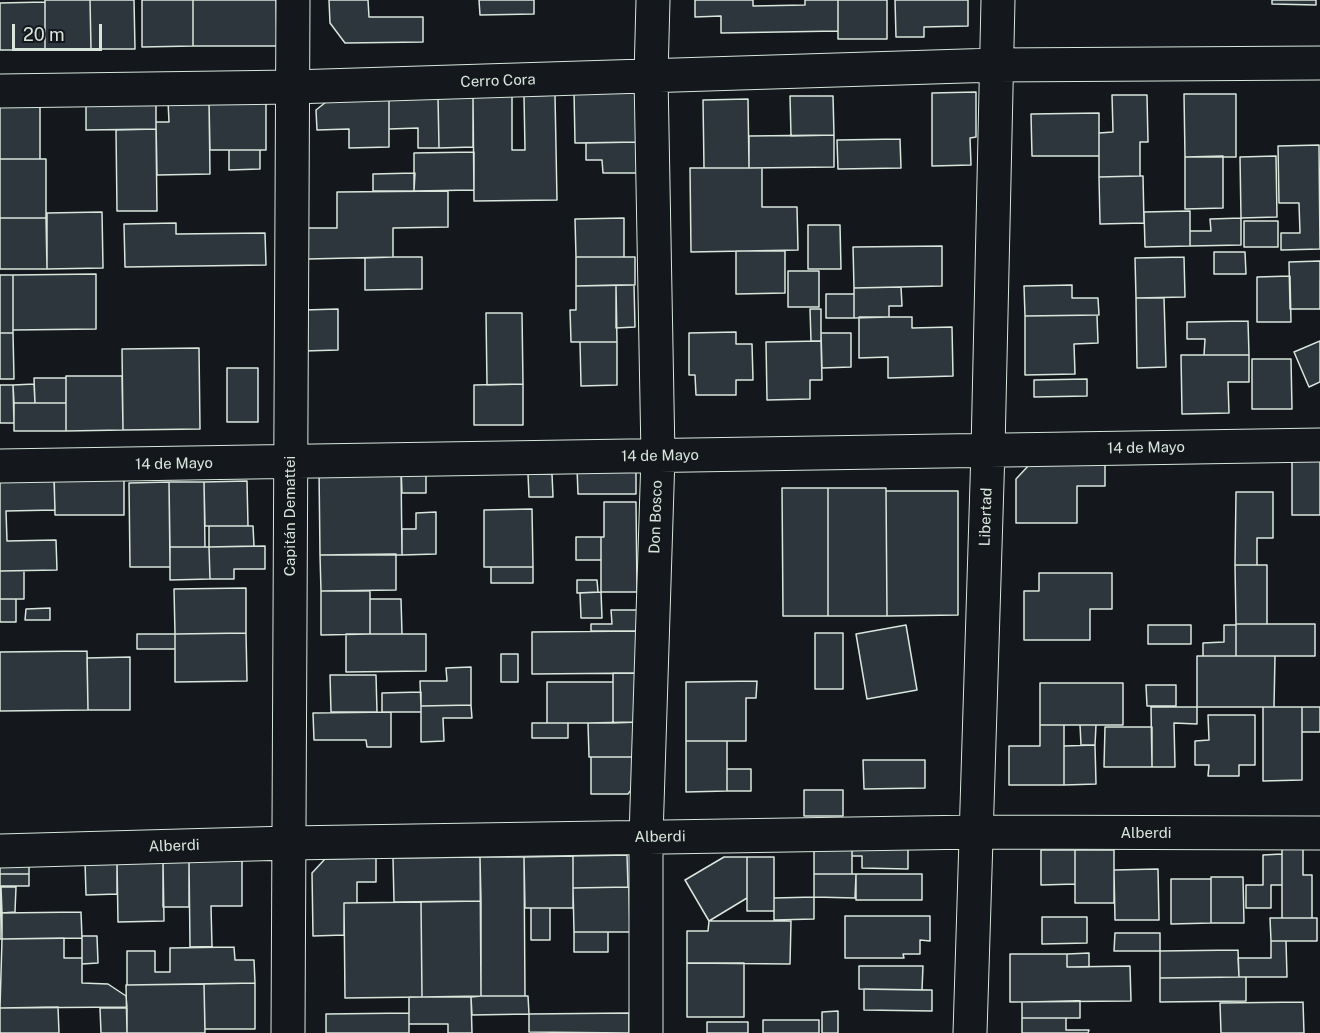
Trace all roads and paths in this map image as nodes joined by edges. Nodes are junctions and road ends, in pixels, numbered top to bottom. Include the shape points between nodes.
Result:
1 (293, 0) edge
2 (653, 0) edge
3 (998, 0) edge
4 (1320, 63) edge
5 (996, 65) junction
6 (651, 76) junction
7 (292, 87) junction
8 (0, 91) edge
9 (1320, 445) edge
10 (988, 450) junction
11 (658, 456) junction
12 (290, 462) junction
13 (0, 466) edge
14 (976, 832) junction
15 (1320, 833) edge
16 (646, 837) junction
17 (289, 843) junction
18 (0, 851) edge
19 (288, 1033) edge
20 (646, 1033) edge
21 (970, 1033) edge

1 - 7 street, Capitán Demattei
2 - 6 street, Don Bosco
3 - 5 street, Libertad
4 - 5 street, Cerro Cora
5 - 6 street, Cerro Cora
5 - 10 street, Libertad
6 - 7 street, Cerro Cora
6 - 11 street, Don Bosco
7 - 8 street, Cerro Cora
7 - 12 street, Capitán Demattei
9 - 10 street, 14 de Mayo
10 - 11 street, 14 de Mayo
10 - 14 street, Libertad
11 - 12 street, 14 de Mayo
11 - 16 street, Don Bosco
12 - 13 street, 14 de Mayo
12 - 17 street, Capitán Demattei
14 - 15 street, Alberdi
14 - 16 street, Alberdi
14 - 21 street, Libertad
16 - 17 street, Alberdi
16 - 20 street, Don Bosco
17 - 18 street, Alberdi
17 - 19 street, Capitán Demattei

